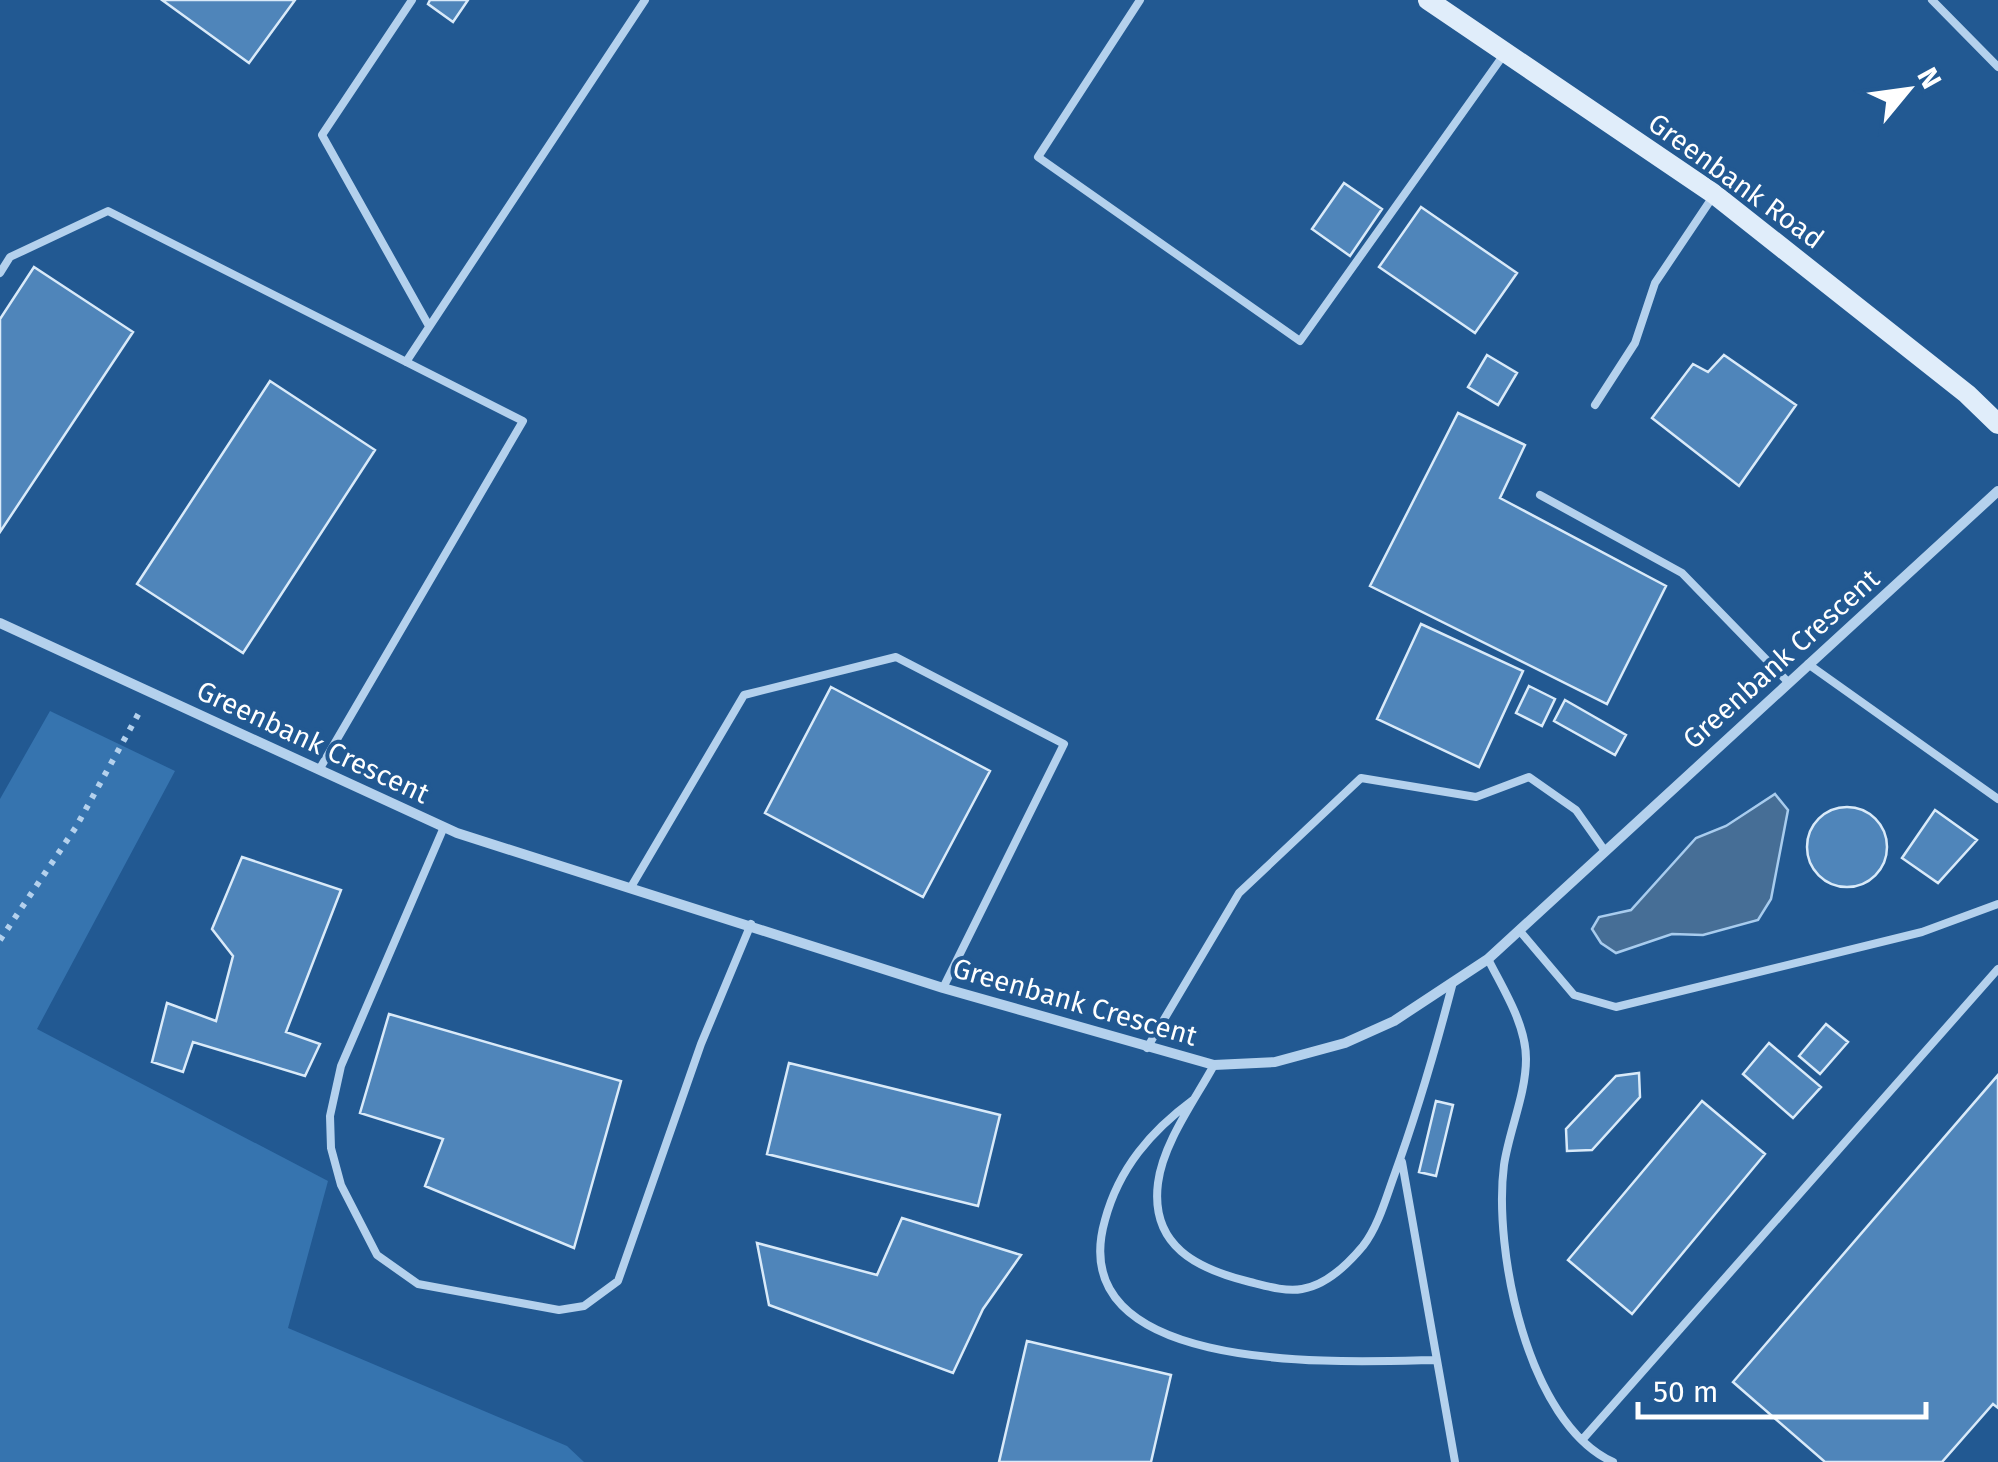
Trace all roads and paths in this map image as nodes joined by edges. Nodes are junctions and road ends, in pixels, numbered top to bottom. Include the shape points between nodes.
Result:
1 (412, 0) edge
2 (645, 0) edge
3 (1140, 0) edge
4 (1428, 0) edge
5 (1932, 0) edge
6 (1505, 52) junction
7 (1998, 67) edge
8 (1714, 194) junction
9 (0, 273) edge
10 (430, 326) junction
11 (406, 362) junction
12 (1595, 405) dead end
13 (1998, 424) edge
14 (1998, 491) edge
15 (1540, 495) dead end
16 (0, 623) edge
17 (1808, 664) junction
18 (1788, 682) junction
19 (151, 692) junction
20 (319, 770) junction
21 (1998, 799) edge
22 (444, 827) junction
23 (1605, 851) junction
24 (630, 887) junction
25 (1998, 904) edge
26 (751, 924) junction
27 (1519, 930) junction
28 (0, 940) edge
29 (1488, 959) junction
30 (1998, 969) edge
31 (1452, 986) junction
32 (943, 988) junction
33 (1147, 1048) junction
34 (1214, 1066) junction
35 (1197, 1097) junction
36 (1401, 1157) junction
37 (1435, 1360) junction
38 (1582, 1440) junction
39 (1454, 1462) edge
40 (1612, 1462) edge

1 - 10 lane via 322,135
2 - 10 lane
3 - 6 lane via 1038,157 1300,341
4 - 6 street, Greenbank Road
5 - 7 lane
6 - 8 street, Greenbank Road
8 - 12 lane via 1654,283 1635,343
8 - 13 street, Greenbank Road
9 - 11 lane via 10,257 108,211
10 - 11 lane
11 - 20 lane via 523,421
14 - 17 street, Greenbank Crescent
15 - 18 lane via 1682,573
16 - 19 street, Greenbank Crescent
17 - 18 street, Greenbank Crescent
17 - 21 lane
18 - 23 street, Greenbank Crescent
19 - 20 street, Greenbank Crescent
19 - 28 path via 76,827
20 - 22 street, Greenbank Crescent
22 - 24 street, Greenbank Crescent
22 - 26 lane via 358,1018 330,1116 330,1148 341,1185 377,1255 418,1284 560,1310 584,1306 618,1281
23 - 27 street, Greenbank Crescent
23 - 33 lane via 1576,810 1529,777 1476,798 1361,778 1239,892
24 - 26 street, Greenbank Crescent
24 - 32 lane via 744,695 896,657 1064,744
25 - 27 lane via 1922,932 1616,1006 1574,995
26 - 32 street, Greenbank Crescent
27 - 29 street, Greenbank Crescent
29 - 31 street, Greenbank Crescent
29 - 38 lane via 1519,1024 1526,1060 1504,1167 1501,1219 1515,1295 1540,1381
30 - 38 lane
31 - 34 street, Greenbank Crescent via 1344,1043 1275,1062
31 - 36 lane
32 - 33 street, Greenbank Crescent
33 - 34 street, Greenbank Crescent
34 - 35 lane
35 - 36 lane via 1158,1182 1160,1208 1174,1250 1232,1277 1300,1290 1340,1270 1365,1243
35 - 37 lane via 1157,1126 1110,1202 1099,1239 1100,1272 1110,1293 1159,1328 1238,1354 1306,1362
36 - 37 lane
37 - 39 lane
38 - 40 lane

